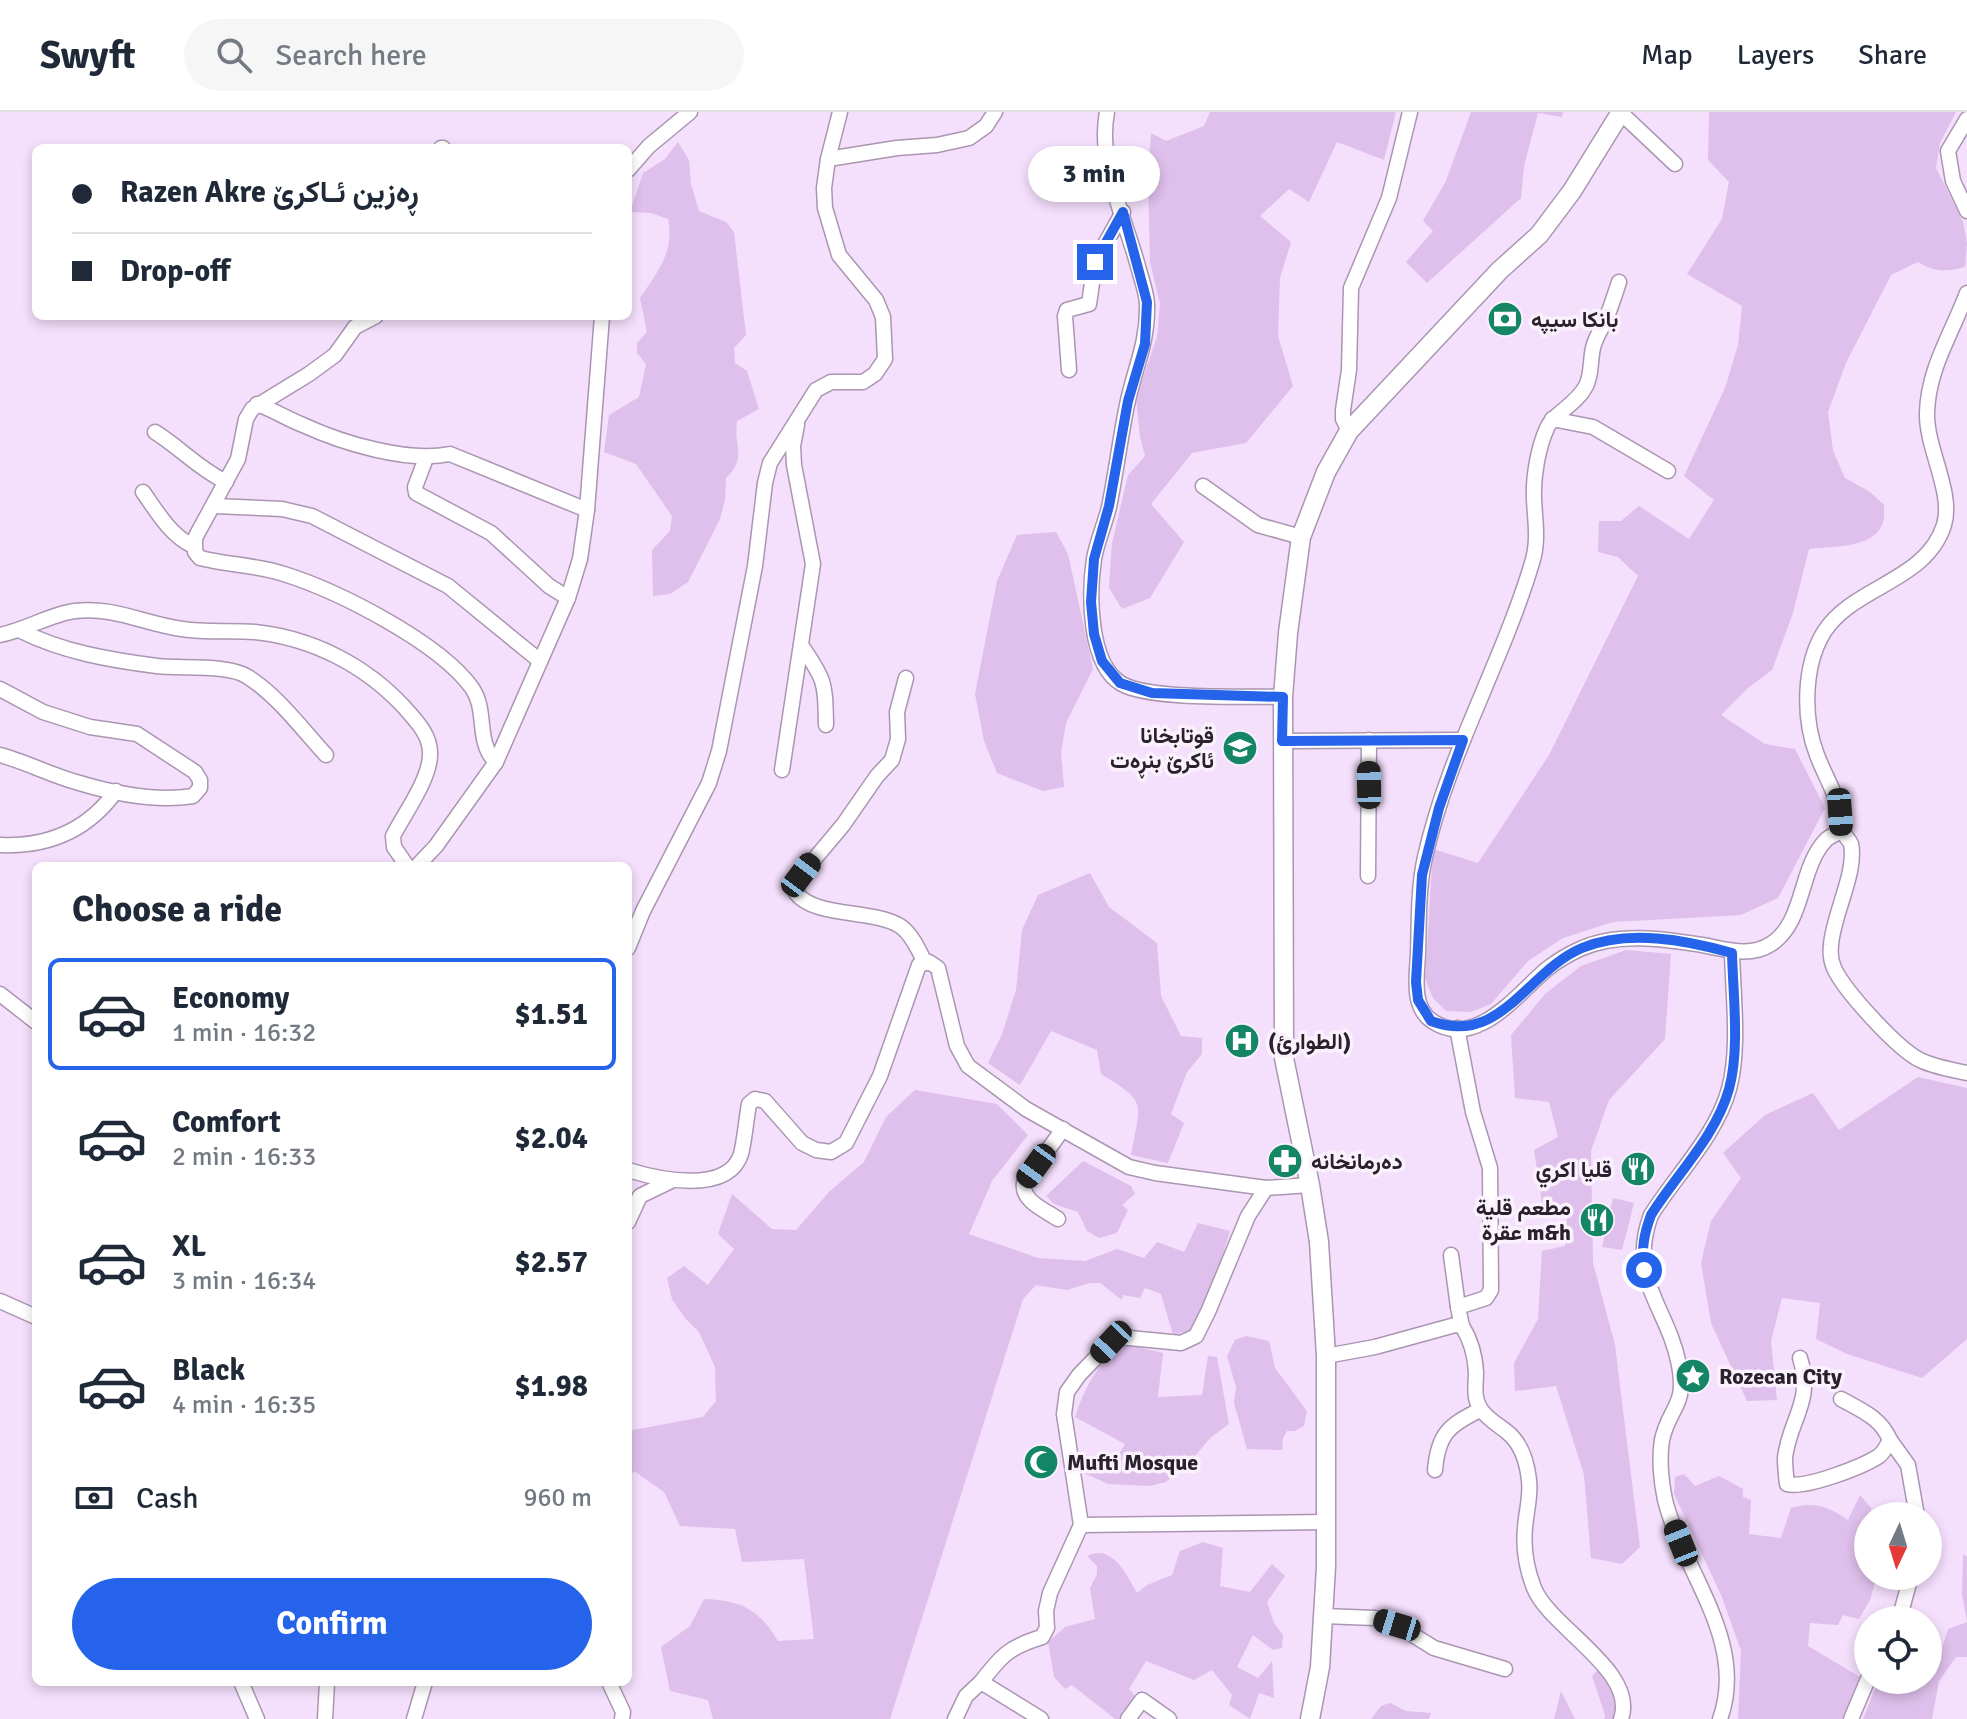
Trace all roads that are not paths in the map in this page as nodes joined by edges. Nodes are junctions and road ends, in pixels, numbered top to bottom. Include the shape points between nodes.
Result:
1 (690, 112) edge
2 (840, 112) edge
3 (995, 112) edge
4 (1107, 112) edge
5 (1410, 112) edge
6 (1621, 112) edge
7 (1967, 119) edge
8 (828, 159) junction
9 (1675, 164) dead end
10 (632, 165) edge
11 (1967, 211) edge
12 (1123, 212) junction
13 (1619, 282) dead end
14 (1967, 293) edge
15 (368, 320) edge
16 (602, 320) edge
17 (1069, 370) dead end
18 (257, 404) junction
19 (798, 417) junction
20 (1552, 419) junction
21 (1349, 431) junction
22 (155, 432) dead end
23 (426, 458) junction
24 (1668, 471) dead end
25 (226, 482) junction
26 (1203, 486) dead end
27 (143, 492) dead end
28 (214, 506) junction
29 (587, 510) junction
30 (1301, 537) junction
31 (193, 546) junction
32 (568, 598) junction
33 (21, 631) junction
34 (0, 635) edge
35 (801, 645) junction
36 (540, 661) junction
37 (906, 678) dead end
38 (0, 689) edge
39 (1283, 697) junction
40 (826, 725) dead end
41 (1369, 740) junction
42 (1463, 740) junction
43 (1282, 741) junction
44 (0, 755) edge
45 (326, 755) dead end
46 (496, 762) junction
47 (782, 770) dead end
48 (116, 791) junction
49 (1842, 831) junction
50 (0, 845) edge
51 (404, 862) edge
52 (421, 862) edge
53 (1368, 876) dead end
54 (632, 938) edge
55 (1732, 953) junction
56 (925, 963) junction
57 (0, 994) edge
58 (32, 1019) edge
59 (1457, 1028) junction
60 (1967, 1073) edge
61 (1063, 1129) junction
62 (632, 1171) edge
63 (673, 1180) junction
64 (1310, 1185) junction
65 (1266, 1188) junction
66 (632, 1213) edge
67 (1058, 1219) dead end
68 (1451, 1255) dead end
69 (0, 1301) edge
70 (1458, 1307) junction
71 (32, 1315) edge
72 (1462, 1326) junction
73 (1326, 1356) junction
74 (1800, 1358) dead end
75 (1841, 1399) dead end
76 (1480, 1410) junction
77 (1890, 1440) junction
78 (1435, 1470) dead end
79 (1915, 1502) edge
80 (1326, 1522) junction
81 (1081, 1525) junction
82 (1323, 1616) junction
83 (1505, 1669) dead end
84 (981, 1682) junction
85 (243, 1686) edge
86 (327, 1686) edge
87 (424, 1686) edge
88 (611, 1686) edge
89 (1859, 1694) edge
90 (257, 1719) edge
91 (325, 1719) edge
92 (414, 1719) edge
93 (622, 1719) edge
94 (955, 1719) edge
95 (1041, 1719) edge
96 (1128, 1719) edge
97 (1169, 1719) edge
98 (1310, 1719) edge
99 (1621, 1719) edge
100 (1720, 1719) edge
101 (1851, 1719) edge

1 - 10 street
2 - 8 street
3 - 8 street via 969,138
4 - 12 street via 1104,152
5 - 21 street via 1389,198 1351,288 1343,410
6 - 9 street
6 - 21 street via 1539,235
7 - 11 street via 1948,151 1953,181
8 - 19 street via 824,188 831,231 839,255 876,300 883,317 885,359 863,382 822,385
12 - 17 street via 1095,262 1089,304 1067,310
12 - 39 street via 1147,316 1145,344 1094,559 1091,602 1102,661 1120,683 1152,693
13 - 20 street via 1593,347 1590,377 1563,413
14 - 49 street via 1931,374 1927,414 1946,508 1939,538 1905,574 1837,617 1815,653 1807,713 1810,734 1840,812
15 - 18 street via 355,327 335,355
16 - 29 street
18 - 23 street via 319,432
18 - 25 street via 246,419 243,445
19 - 35 street via 794,465 813,564
19 - 54 street via 770,463 765,483 755,566 709,783
20 - 24 street via 1593,427
20 - 42 street via 1536,477 1533,561
21 - 30 street via 1326,472
22 - 25 street
23 - 29 street via 450,454
23 - 32 street via 416,493 491,533
25 - 28 street
26 - 30 street via 1258,525
27 - 31 street via 167,526
28 - 31 street
28 - 36 street via 312,516 448,586
29 - 32 street
30 - 39 street
31 - 46 street via 200,558 282,573 317,586 386,620 429,649 471,687 484,743
32 - 36 street
33 - 34 street
33 - 45 street via 51,646 95,656 240,672 269,694
33 - 51 street via 72,611 108,610 181,629 283,636 365,672 420,725 429,742 426,774 393,836
35 - 40 street via 826,690
35 - 47 street
36 - 46 street
37 - 56 street via 892,760 801,875 796,893 813,904 902,927
38 - 48 street via 43,712 137,734 200,780 193,796 179,798
39 - 43 street
41 - 42 street
41 - 43 street
41 - 53 street
42 - 59 street via 1422,875 1416,982 1418,1000 1431,1021
43 - 64 street via 1284,1058
44 - 48 street
46 - 52 street
48 - 50 street via 83,826 34,844
49 - 55 street via 1826,839 1817,853 1783,932 1768,946
49 - 60 street via 1851,843 1850,866 1832,936 1835,971 1918,1060
55 - 59 street via 1657,940 1595,943 1547,969 1493,1018
55 - 100 street via 1729,1090 1719,1114 1651,1215 1642,1253 1682,1378 1681,1395 1662,1441 1662,1479 1670,1518 1715,1617 1727,1681
56 - 61 street via 938,968 957,1046 968,1066
56 - 63 street via 919,965 880,1076 846,1143 831,1152 816,1150 802,1143 765,1101 755,1099 749,1104 736,1163 723,1174
57 - 58 street
59 - 70 street via 1490,1168 1491,1275 1486,1298
61 - 65 street via 1129,1167
61 - 67 street via 1023,1190
62 - 63 street
63 - 66 street via 640,1196
64 - 65 street
64 - 73 street
65 - 81 street via 1248,1216 1196,1336 1181,1343 1119,1337 1067,1392 1064,1414
68 - 70 street
69 - 71 street
70 - 72 street
72 - 73 street
72 - 76 street via 1473,1349
73 - 80 street
74 - 77 street via 1805,1384 1785,1457 1787,1484 1798,1487 1848,1472 1882,1454
75 - 77 street via 1874,1418
76 - 78 street via 1442,1437
76 - 99 street via 1509,1433 1524,1457 1530,1494 1524,1544 1534,1588 1554,1617 1609,1672 1623,1703
77 - 79 street via 1908,1465
80 - 81 street
80 - 82 street
81 - 84 street via 1050,1593 1042,1637 1016,1644
82 - 83 street via 1375,1618 1434,1648
82 - 98 street
84 - 94 street via 966,1696
84 - 95 street
85 - 90 street
86 - 91 street
87 - 92 street
88 - 93 street
89 - 101 street
96 - 97 street via 1142,1700

